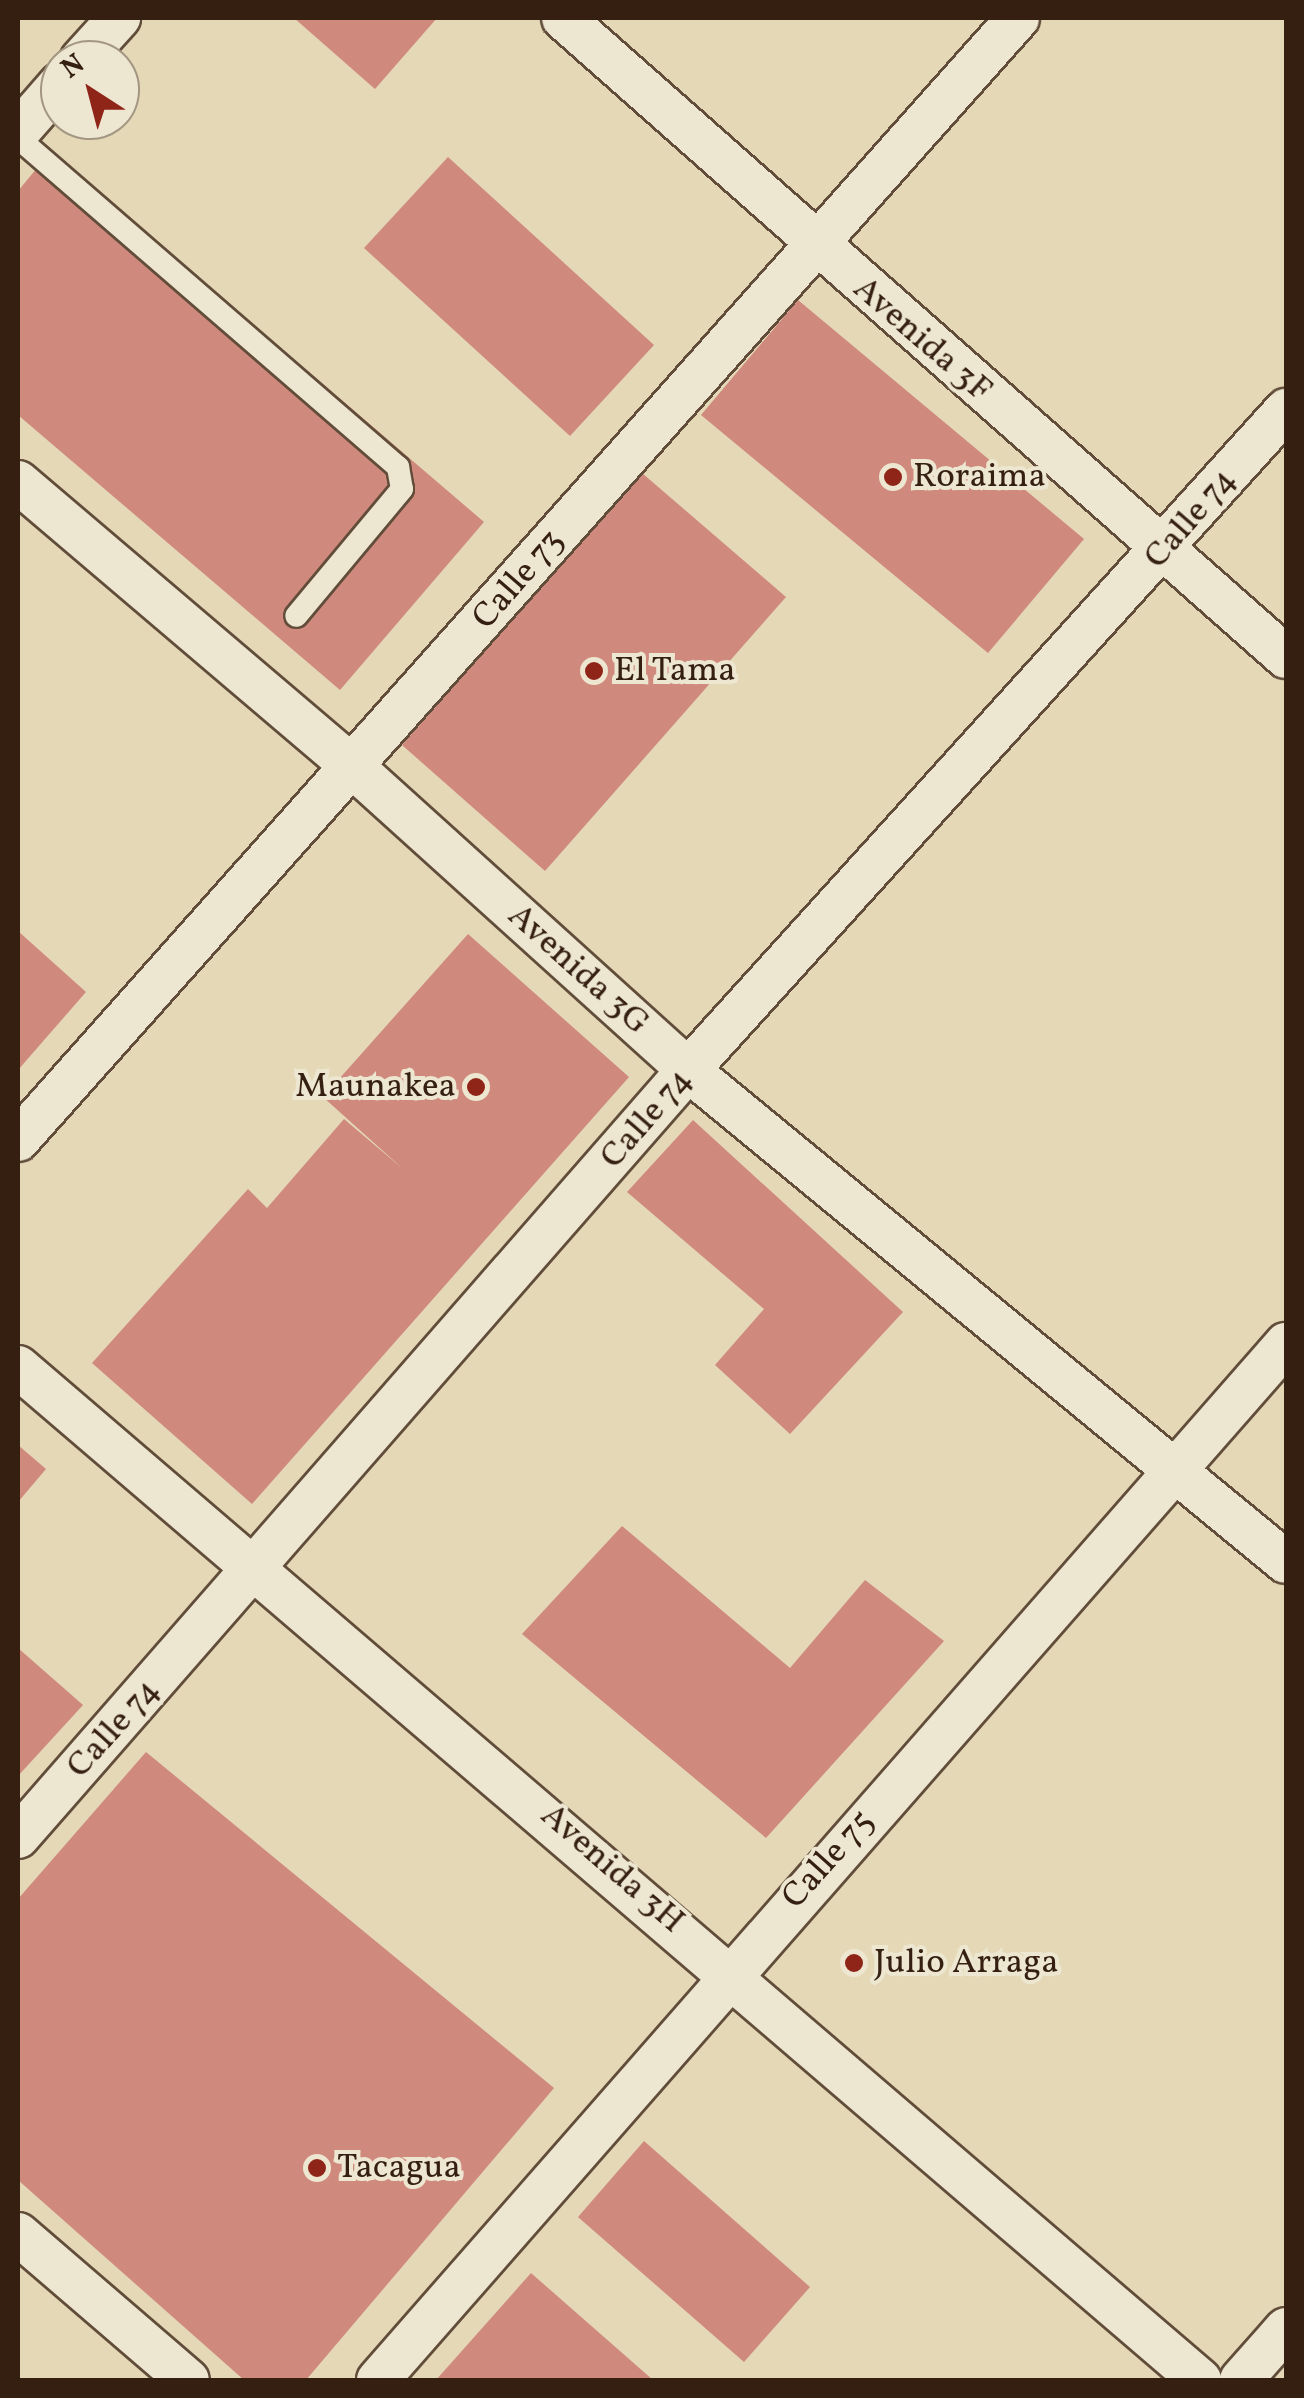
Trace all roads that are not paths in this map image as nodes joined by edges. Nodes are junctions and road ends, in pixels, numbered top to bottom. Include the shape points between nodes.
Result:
1 (118, 18) edge
2 (562, 18) edge
3 (1018, 18) edge
4 (99, 40) edge
5 (40, 108) edge
6 (18, 135) edge
7 (813, 245) junction
8 (1286, 410) edge
9 (18, 482) edge
10 (1164, 551) junction
11 (296, 616) dead end
12 (1286, 657) edge
13 (354, 768) junction
14 (688, 1070) junction
15 (18, 1140) edge
16 (1286, 1344) edge
17 (18, 1368) edge
18 (1179, 1470) junction
19 (1286, 1562) edge
20 (260, 1567) junction
21 (18, 1836) edge
22 (730, 1970) junction
23 (18, 2234) edge
24 (1286, 2329) edge
25 (188, 2380) edge
26 (378, 2380) edge
27 (1200, 2380) edge
28 (1241, 2380) edge

1 - 4 street
2 - 7 street, Avenida 3F
3 - 7 street, Calle 73
5 - 6 street
6 - 11 lane via 398,467 402,489
7 - 10 street, Avenida 3F
7 - 13 street, Calle 73
8 - 10 street, Calle 74
9 - 13 street, Avenida 3G
10 - 12 street, Avenida 3F
10 - 14 street, Calle 74
13 - 14 street, Avenida 3G
13 - 15 street, Calle 73
14 - 18 street, Avenida 3G
14 - 20 street, Calle 74
16 - 18 street, Calle 75
17 - 20 street, Avenida 3H
18 - 19 street, Avenida 3G
18 - 22 street, Calle 75
20 - 21 street, Calle 74
20 - 22 street, Avenida 3H
22 - 26 street, Calle 75
22 - 27 street, Avenida 3H
23 - 25 street
24 - 28 street

